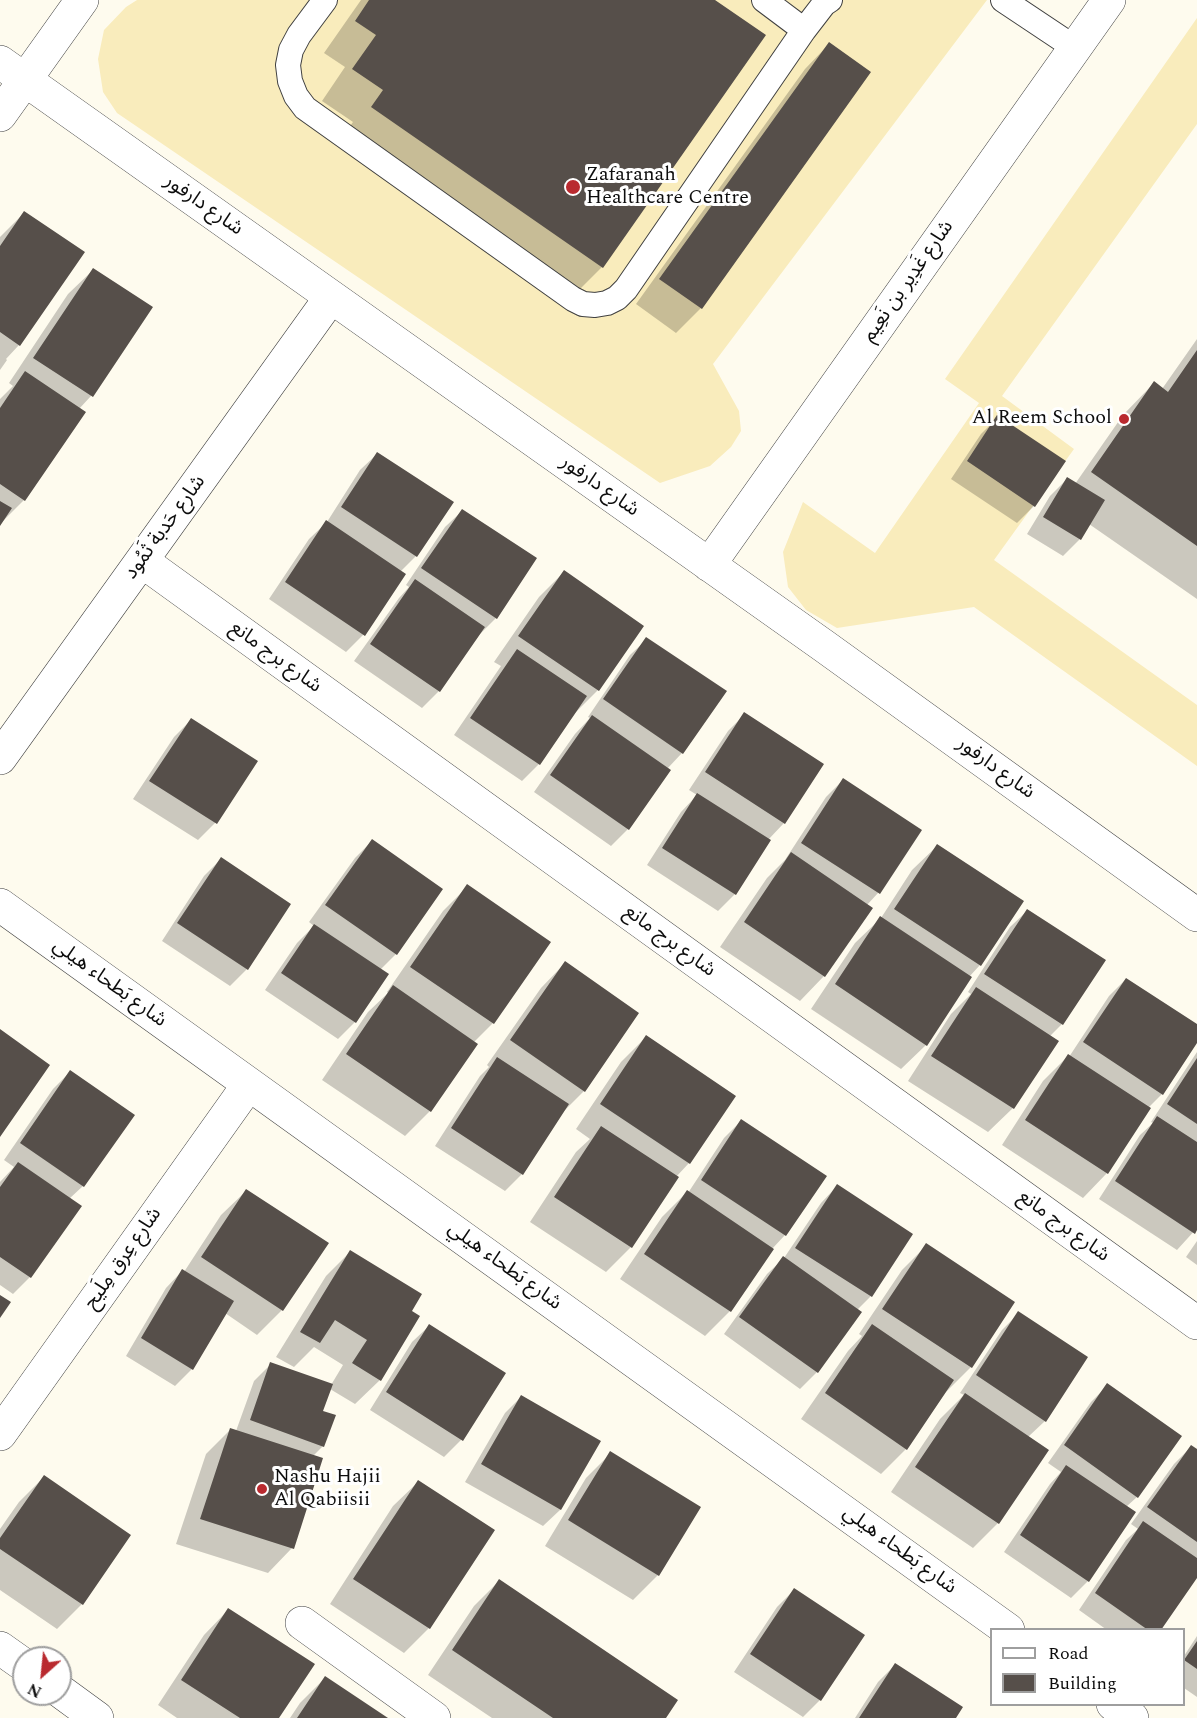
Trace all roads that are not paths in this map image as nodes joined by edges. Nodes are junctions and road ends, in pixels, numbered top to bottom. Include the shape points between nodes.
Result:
1 (82, 0) edge
2 (325, 0) edge
3 (764, 0) edge
4 (830, 0) edge
5 (1003, 0) edge
6 (1109, 0) edge
7 (804, 30) junction
8 (1075, 48) junction
9 (12, 71) edge
10 (0, 115) edge
11 (331, 297) junction
12 (142, 561) junction
13 (709, 565) junction
14 (0, 758) edge
15 (0, 905) edge
16 (1197, 915) edge
17 (249, 1084) junction
18 (1197, 1323) edge
19 (0, 1434) edge
20 (302, 1623) dead end
21 (1007, 1628) edge
22 (72, 1700) edge
23 (1116, 1706) edge
24 (97, 1718) edge
25 (434, 1718) edge
26 (1132, 1718) edge

1 - 9 street
2 - 7 lane via 299,35 288,65 290,81 305,108 573,299 595,305 617,298 626,289
3 - 7 lane
4 - 7 lane
5 - 8 lane
6 - 8 street, شارع غَدِير بن نَعِيم
8 - 13 street, شارع غَدِير بن نَعِيم
9 - 10 street
9 - 11 street, شارع دارفور
11 - 12 street, شارع حَدبة ثَمُود
11 - 13 street, شارع دارفور
12 - 14 street, شارع حَدبة ثَمُود
12 - 18 street, شارع برج مانع
13 - 16 street, شارع دارفور
15 - 17 street, شارع بَطحاء هيلي
17 - 19 street, شارع عِرق مِلَيح
17 - 21 street, شارع بَطحاء هيلي
20 - 25 street
22 - 24 street
23 - 26 street

